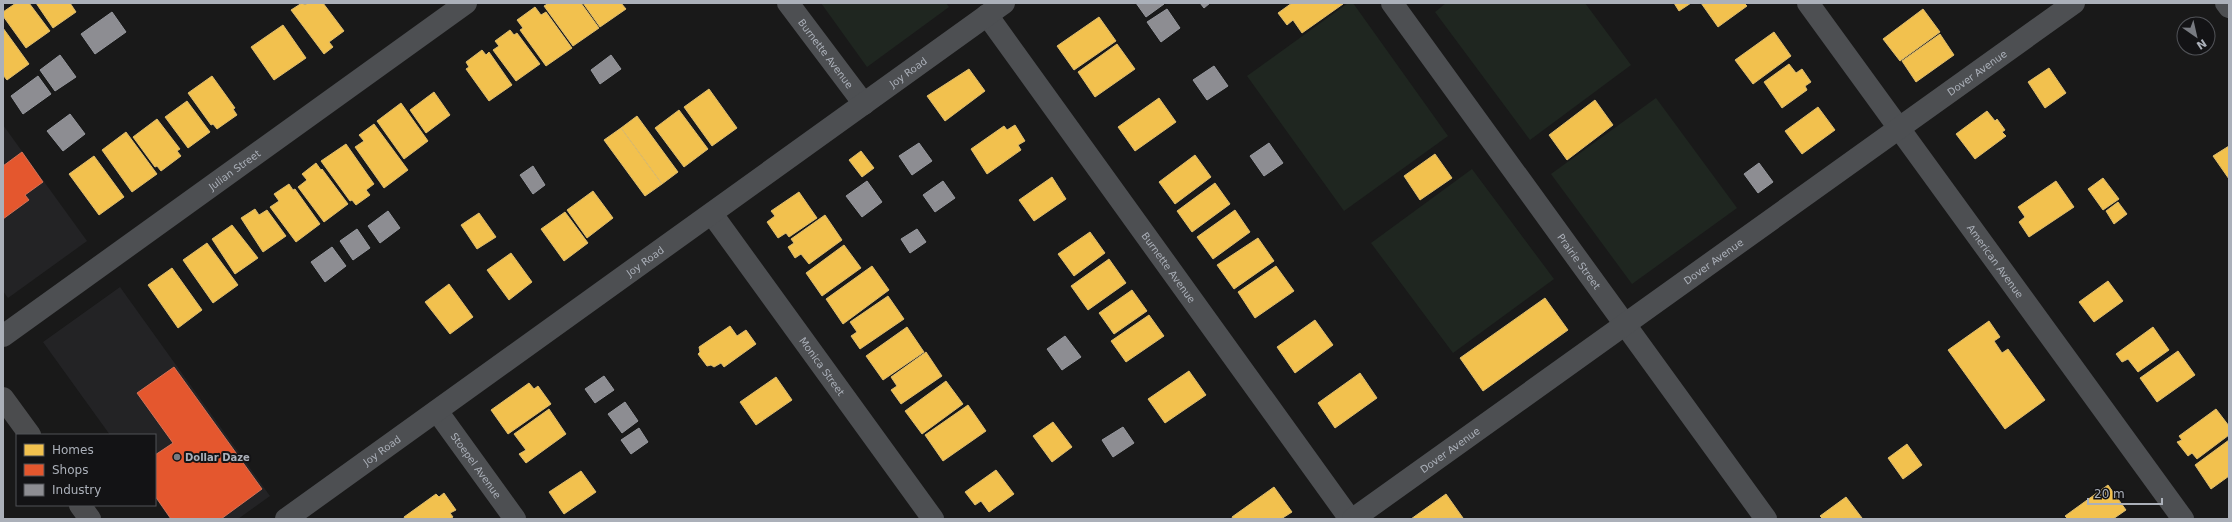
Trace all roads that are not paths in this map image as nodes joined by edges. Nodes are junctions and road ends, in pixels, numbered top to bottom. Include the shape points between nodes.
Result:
1 (466, 3) edge
2 (788, 3) edge
3 (1392, 3) edge
4 (1808, 3) edge
5 (2074, 3) edge
6 (2226, 3) edge
7 (2229, 7) edge
8 (995, 9) edge
9 (864, 104) junction
10 (1899, 128) junction
11 (712, 214) junction
12 (1625, 324) junction
13 (3, 336) edge
14 (3, 398) edge
15 (437, 411) junction
16 (29, 434) edge
17 (81, 506) edge
18 (90, 519) edge
19 (286, 519) edge
20 (515, 519) edge
21 (933, 519) edge
22 (1350, 519) edge
23 (1353, 519) edge
24 (1766, 519) edge
25 (2183, 519) edge

1 - 13 street, Julian Street
2 - 9 street, Burnette Avenue
3 - 12 street, Prairie Street
4 - 10 street, American Avenue
5 - 10 street, Dover Avenue
6 - 7 street
8 - 9 street, Joy Road
8 - 22 street, Burnette Avenue
9 - 11 street, Joy Road
10 - 12 street, Dover Avenue
10 - 25 street, American Avenue
11 - 15 street, Joy Road
11 - 21 street, Monica Street
12 - 23 street, Dover Avenue
12 - 24 street, Prairie Street
14 - 16 main road
15 - 19 street, Joy Road
15 - 20 street, Stoepel Avenue
17 - 18 main road

